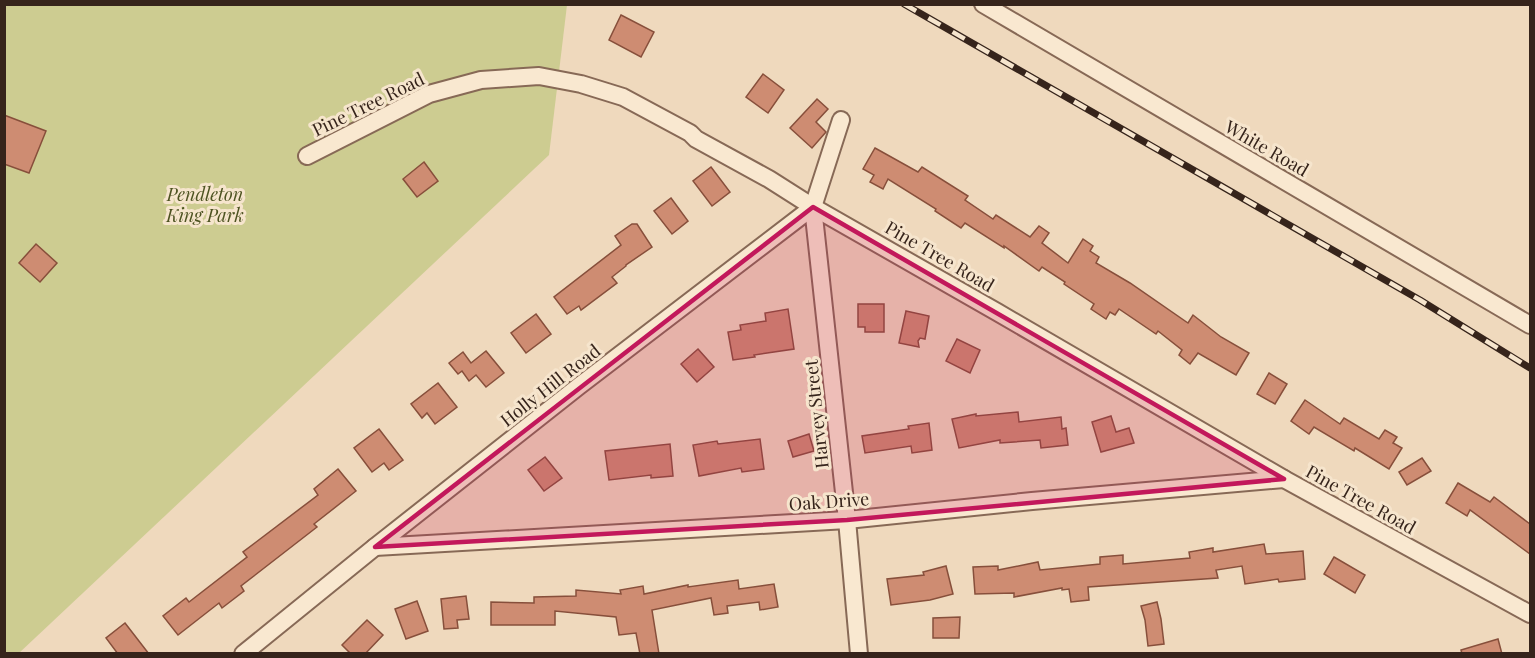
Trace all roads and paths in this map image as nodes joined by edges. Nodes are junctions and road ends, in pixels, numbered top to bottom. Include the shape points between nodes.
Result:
1 (983, 4) edge
2 (841, 120) dead end
3 (307, 156) dead end
4 (813, 207) junction
5 (1530, 325) edge
6 (1284, 479) junction
7 (846, 520) junction
8 (375, 547) junction
9 (1530, 614) edge
10 (243, 654) edge
11 (859, 654) edge

1 - 5 street, White Road
2 - 4 street
3 - 4 street, Pine Tree Road via 429,94 481,80 539,76 623,97
4 - 6 street, Pine Tree Road
4 - 7 street, Harvey Street
4 - 8 street, Holly Hill Road
6 - 7 street, Oak Drive
6 - 9 street, Pine Tree Road
7 - 8 street, Oak Drive
7 - 11 street, Harvey Street
8 - 10 street, Holly Hill Road

